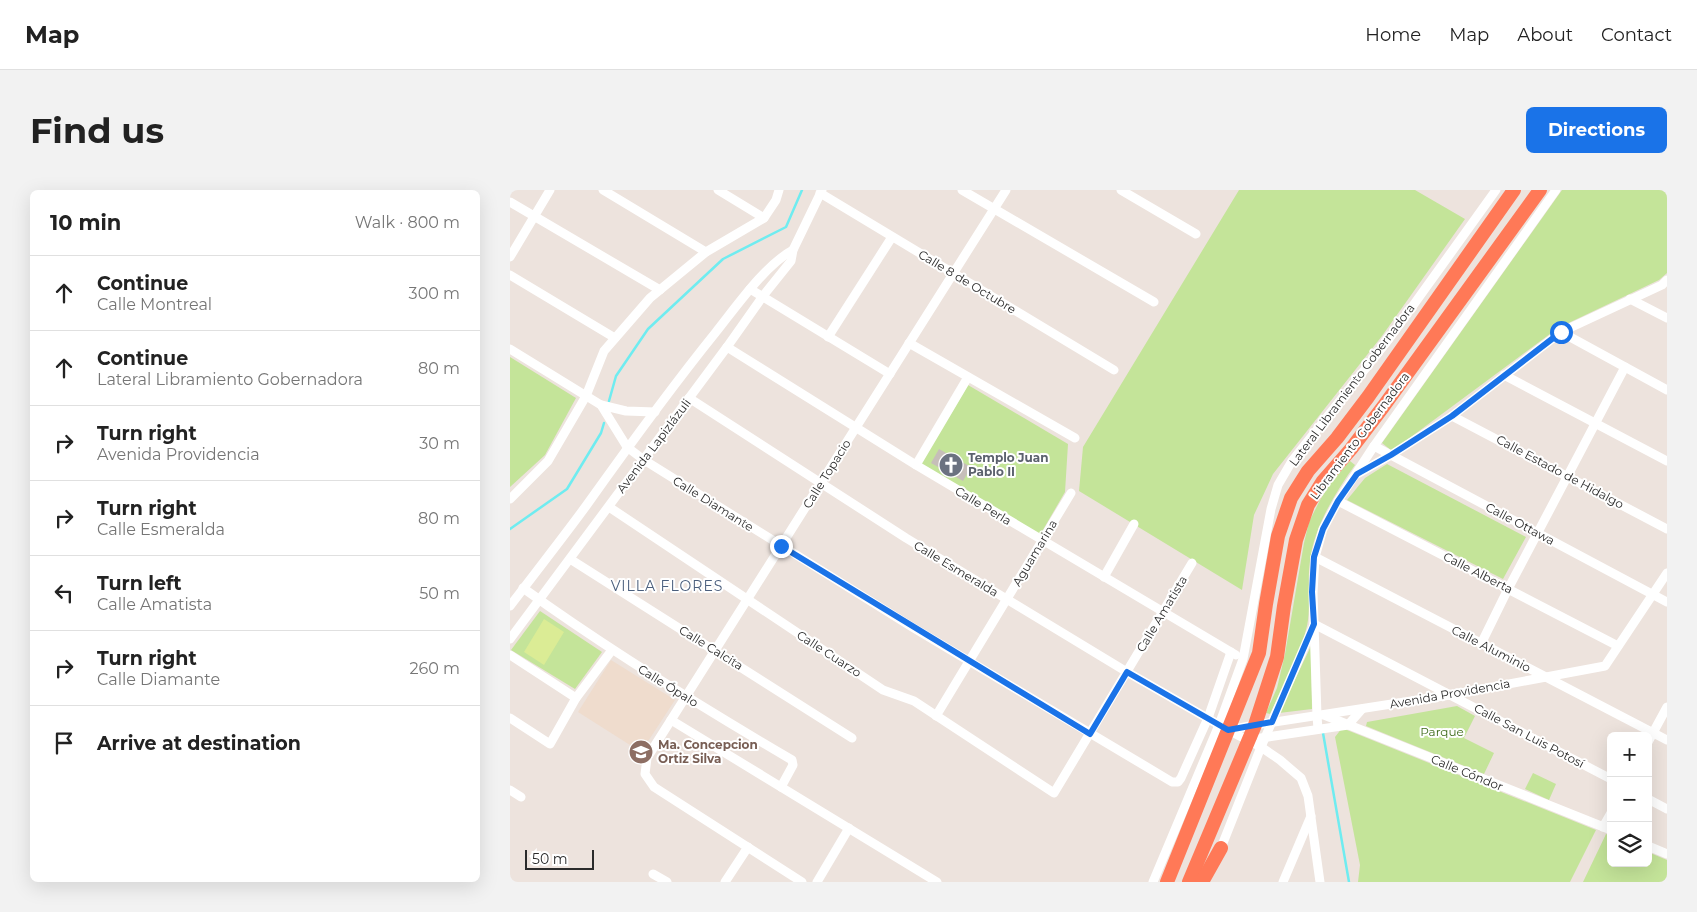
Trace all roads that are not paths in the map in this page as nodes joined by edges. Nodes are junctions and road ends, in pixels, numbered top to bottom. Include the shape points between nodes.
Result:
1 (550, 190) edge
2 (603, 190) edge
3 (718, 190) edge
4 (779, 190) edge
5 (962, 190) edge
6 (1006, 190) edge
7 (1121, 190) edge
8 (1496, 190) edge
9 (1514, 190) edge
10 (1540, 190) edge
11 (1556, 190) edge
12 (821, 192) edge
13 (510, 202) edge
14 (994, 209) junction
15 (535, 216) junction
16 (764, 218) junction
17 (1196, 234) dead end
18 (892, 237) junction
19 (794, 250) junction
20 (706, 252) junction
21 (510, 257) edge
22 (953, 274) junction
23 (510, 275) edge
24 (1667, 280) edge
25 (750, 289) junction
26 (660, 290) junction
27 (763, 296) junction
28 (1630, 298) junction
29 (1154, 302) dead end
30 (1667, 318) edge
31 (1561, 332) junction
32 (828, 337) junction
33 (615, 338) junction
34 (909, 343) junction
35 (727, 347) junction
36 (510, 349) edge
37 (1626, 367) junction
38 (1114, 370) dead end
39 (890, 374) junction
40 (1504, 375) junction
41 (968, 377) junction
42 (1667, 390) edge
43 (586, 396) junction
44 (689, 398) junction
45 (600, 405) junction
46 (655, 412) junction
47 (1452, 416) junction
48 (1596, 424) junction
49 (855, 428) junction
50 (1075, 438) dead end
51 (1374, 446) junction
52 (627, 447) junction
53 (1391, 455) junction
54 (644, 460) junction
55 (1667, 461) edge
56 (916, 466) junction
57 (1357, 474) junction
58 (1568, 477) junction
59 (820, 483) junction
60 (1071, 493) dead end
61 (510, 499) edge
62 (1338, 501) junction
63 (609, 507) junction
64 (1134, 524) dead end
65 (1667, 529) edge
66 (1537, 533) junction
67 (1042, 541) junction
68 (781, 546) junction
69 (1314, 557) junction
70 (570, 559) junction
71 (1192, 563) dead end
72 (1667, 573) edge
73 (1104, 577) junction
74 (523, 588) junction
75 (1508, 589) junction
76 (1652, 594) junction
77 (1007, 599) junction
78 (539, 600) junction
79 (747, 600) junction
80 (1667, 602) edge
81 (510, 606) edge
82 (1163, 612) junction
83 (1314, 624) junction
84 (510, 639) edge
85 (1481, 644) junction
86 (1618, 646) junction
87 (612, 650) junction
88 (715, 651) junction
89 (1231, 652) junction
90 (510, 655) edge
91 (1243, 659) junction
92 (969, 661) junction
93 (1127, 672) junction
94 (1544, 677) junction
95 (1450, 695) junction
96 (685, 697) junction
97 (576, 698) junction
98 (1667, 707) edge
99 (1362, 709) junction
100 (936, 716) junction
101 (1320, 716) junction
102 (510, 718) edge
103 (1208, 718) junction
104 (671, 720) junction
105 (1272, 722) junction
106 (1255, 725) junction
107 (1348, 725) junction
108 (1224, 728) junction
109 (1318, 729) junction
110 (1653, 733) junction
111 (1090, 734) junction
112 (1266, 737) junction
113 (852, 738) dead end
114 (1248, 740) junction
115 (1667, 740) edge
116 (1261, 747) junction
117 (1607, 777) edge
118 (781, 787) junction
119 (510, 790) edge
120 (1054, 793) joint
121 (521, 797) dead end
122 (1652, 801) edge
123 (1667, 809) edge
124 (1312, 815) junction
125 (849, 828) junction
126 (1607, 829) edge
127 (748, 847) junction
128 (1221, 848) junction
129 (1652, 848) edge
130 (1667, 854) edge
131 (654, 874) dead end
132 (667, 882) edge
133 (725, 882) edge
134 (802, 882) edge
135 (817, 882) edge
136 (936, 882) edge
137 (1152, 882) edge
138 (1167, 882) edge
139 (1189, 882) edge
140 (1202, 882) edge
141 (1207, 882) edge
142 (1282, 882) edge
143 (1320, 882) edge

1 - 15 street
2 - 20 street
3 - 16 street
4 - 16 street
5 - 14 street
6 - 14 street, Calle Topacio
7 - 17 street
8 - 91 street, Lateral Libramiento Gobernadora via 1389,339 1292,461 1278,485
9 - 108 highway, Libramiento Gobernadora via 1368,397 1308,471 1291,498 1278,536 1259,653
10 - 106 highway, Libramiento Gobernadora via 1308,505 1296,540 1277,656
11 - 51 street
12 - 18 street, Calle 8 de Octubre
12 - 19 street, Avenida Lapizlázuli
13 - 15 street
14 - 22 street, Calle Topacio
14 - 29 street
15 - 21 street
15 - 26 street
16 - 20 street
18 - 22 street, Calle 8 de Octubre
18 - 32 street
19 - 25 street, Avenida Lapizlázuli via 782,256
19 - 27 street, Avenida Lapizlázuli via 791,261
20 - 26 street
22 - 34 street, Calle Topacio
22 - 38 street, Calle 8 de Octubre
23 - 33 street
24 - 28 street
25 - 27 street
25 - 46 street, Avenida Lapizlázuli
26 - 33 street
27 - 32 street
27 - 35 street, Avenida Lapizlázuli
28 - 30 street
28 - 31 street
31 - 37 street
31 - 40 street
32 - 39 street
33 - 43 street via 604,351
34 - 39 street, Calle Topacio
34 - 41 street
35 - 44 street, Avenida Lapizlázuli
35 - 49 street, Calle Perla
36 - 43 street
37 - 42 street
37 - 48 street
39 - 49 street, Calle Topacio
40 - 47 street
40 - 48 street
41 - 50 street
41 - 56 street
43 - 45 street
43 - 61 street via 548,462
44 - 54 street, Avenida Lapizlázuli
44 - 59 street, Calle Esmeralda
45 - 46 street via 626,411
45 - 52 street, Calle Diamante
46 - 52 street, Avenida Lapizlázuli
47 - 53 street
47 - 58 street, Calle Estado de Hidalgo
48 - 55 street
48 - 58 street
49 - 56 street, Calle Perla
49 - 59 street, Calle Topacio
51 - 53 street, Calle Ottawa
51 - 57 street
52 - 54 street, Calle Diamante
52 - 74 street, Avenida Lapizlázuli
53 - 57 street
53 - 66 street, Calle Ottawa
54 - 63 street, Avenida Lapizlázuli
54 - 68 street, Calle Diamante
56 - 67 street, Calle Perla
57 - 62 street
58 - 65 street, Calle Estado de Hidalgo
58 - 66 street
59 - 68 street, Calle Topacio
59 - 77 street, Calle Esmeralda
60 - 67 street, Aguamarina
62 - 69 street via 1323,529
62 - 75 street, Calle Alberta
63 - 70 street, Avenida Lapizlázuli
63 - 79 street, Calle Cuarzo
64 - 73 street
66 - 75 street
66 - 76 street, Calle Ottawa
67 - 73 street, Calle Perla
67 - 77 street, Aguamarina
68 - 79 street, Calle Topacio
68 - 92 street, Calle Diamante
69 - 83 street
69 - 85 street, Calle Aluminio
70 - 78 street, Avenida Lapizlázuli
70 - 88 street, Calle Calcita
71 - 82 street, Calle Amatista
72 - 76 street, Avenida Providencia
73 - 82 street, Calle Perla
74 - 78 street, Calle Ópalo
74 - 81 street, Avenida Lapizlázuli
75 - 85 street
75 - 86 street, Calle Alberta
76 - 80 street, Calle Ottawa
76 - 86 street, Avenida Providencia
77 - 92 street, Aguamarina
77 - 93 street, Calle Esmeralda
78 - 84 street, Avenida Lapizlázuli
78 - 87 street, Calle Ópalo
79 - 88 street, Calle Topacio
79 - 100 street, Calle Cuarzo via 883,690 914,700
82 - 89 street, Calle Perla
82 - 93 street, Calle Amatista
83 - 95 street, Calle San Luis Potosí
83 - 101 street
83 - 105 street
85 - 94 street, Calle Aluminio
86 - 94 street, Avenida Providencia via 1605,666
87 - 96 street, Calle Ópalo
87 - 97 street
88 - 96 street, Calle Topacio
88 - 113 street, Calle Calcita
89 - 91 street, Calle Perla
89 - 103 street
90 - 97 street
91 - 108 street, Lateral Libramiento Gobernadora
92 - 100 street, Aguamarina
92 - 111 street, Calle Diamante
93 - 103 street, Calle Esmeralda
93 - 111 street, Calle Amatista
94 - 95 street, Avenida Providencia
94 - 110 street, Calle Aluminio
95 - 99 street, Avenida Providencia
95 - 117 street, Calle San Luis Potosí
96 - 104 street, Calle Topacio
96 - 118 street, Calle Ópalo via 792,760 793,765
97 - 102 street via 550,744
98 - 110 street
99 - 101 street, Avenida Providencia
99 - 107 street
100 - 120 street, Calle Cuarzo
101 - 105 street, Avenida Providencia
101 - 107 street, Calle Cóndor
101 - 109 street
103 - 108 street, Calle Esmeralda
103 - 111 street, Calle Diamante via 1178,782 1172,782
104 - 118 street
104 - 127 street, Calle Topacio via 647,758 645,774 654,787
105 - 106 street, Avenida Providencia
105 - 112 street
106 - 108 street, Avenida Providencia
106 - 114 highway, Libramiento Gobernadora
107 - 109 street
107 - 126 street, Calle Cóndor
108 - 114 street
108 - 137 street, Lateral Libramiento Gobernadora
108 - 138 highway, Libramiento Gobernadora
109 - 112 street
110 - 115 street, Calle Aluminio
111 - 120 street, Calle Amatista
112 - 114 street
112 - 116 street
114 - 116 street
114 - 139 highway, Libramiento Gobernadora
116 - 124 street via 1301,778
116 - 128 street
118 - 125 street
119 - 121 street
122 - 123 street
124 - 142 street
124 - 143 street
125 - 135 street
125 - 136 street
127 - 133 street
127 - 134 street
128 - 140 highway
128 - 141 street
129 - 130 street
131 - 132 street

